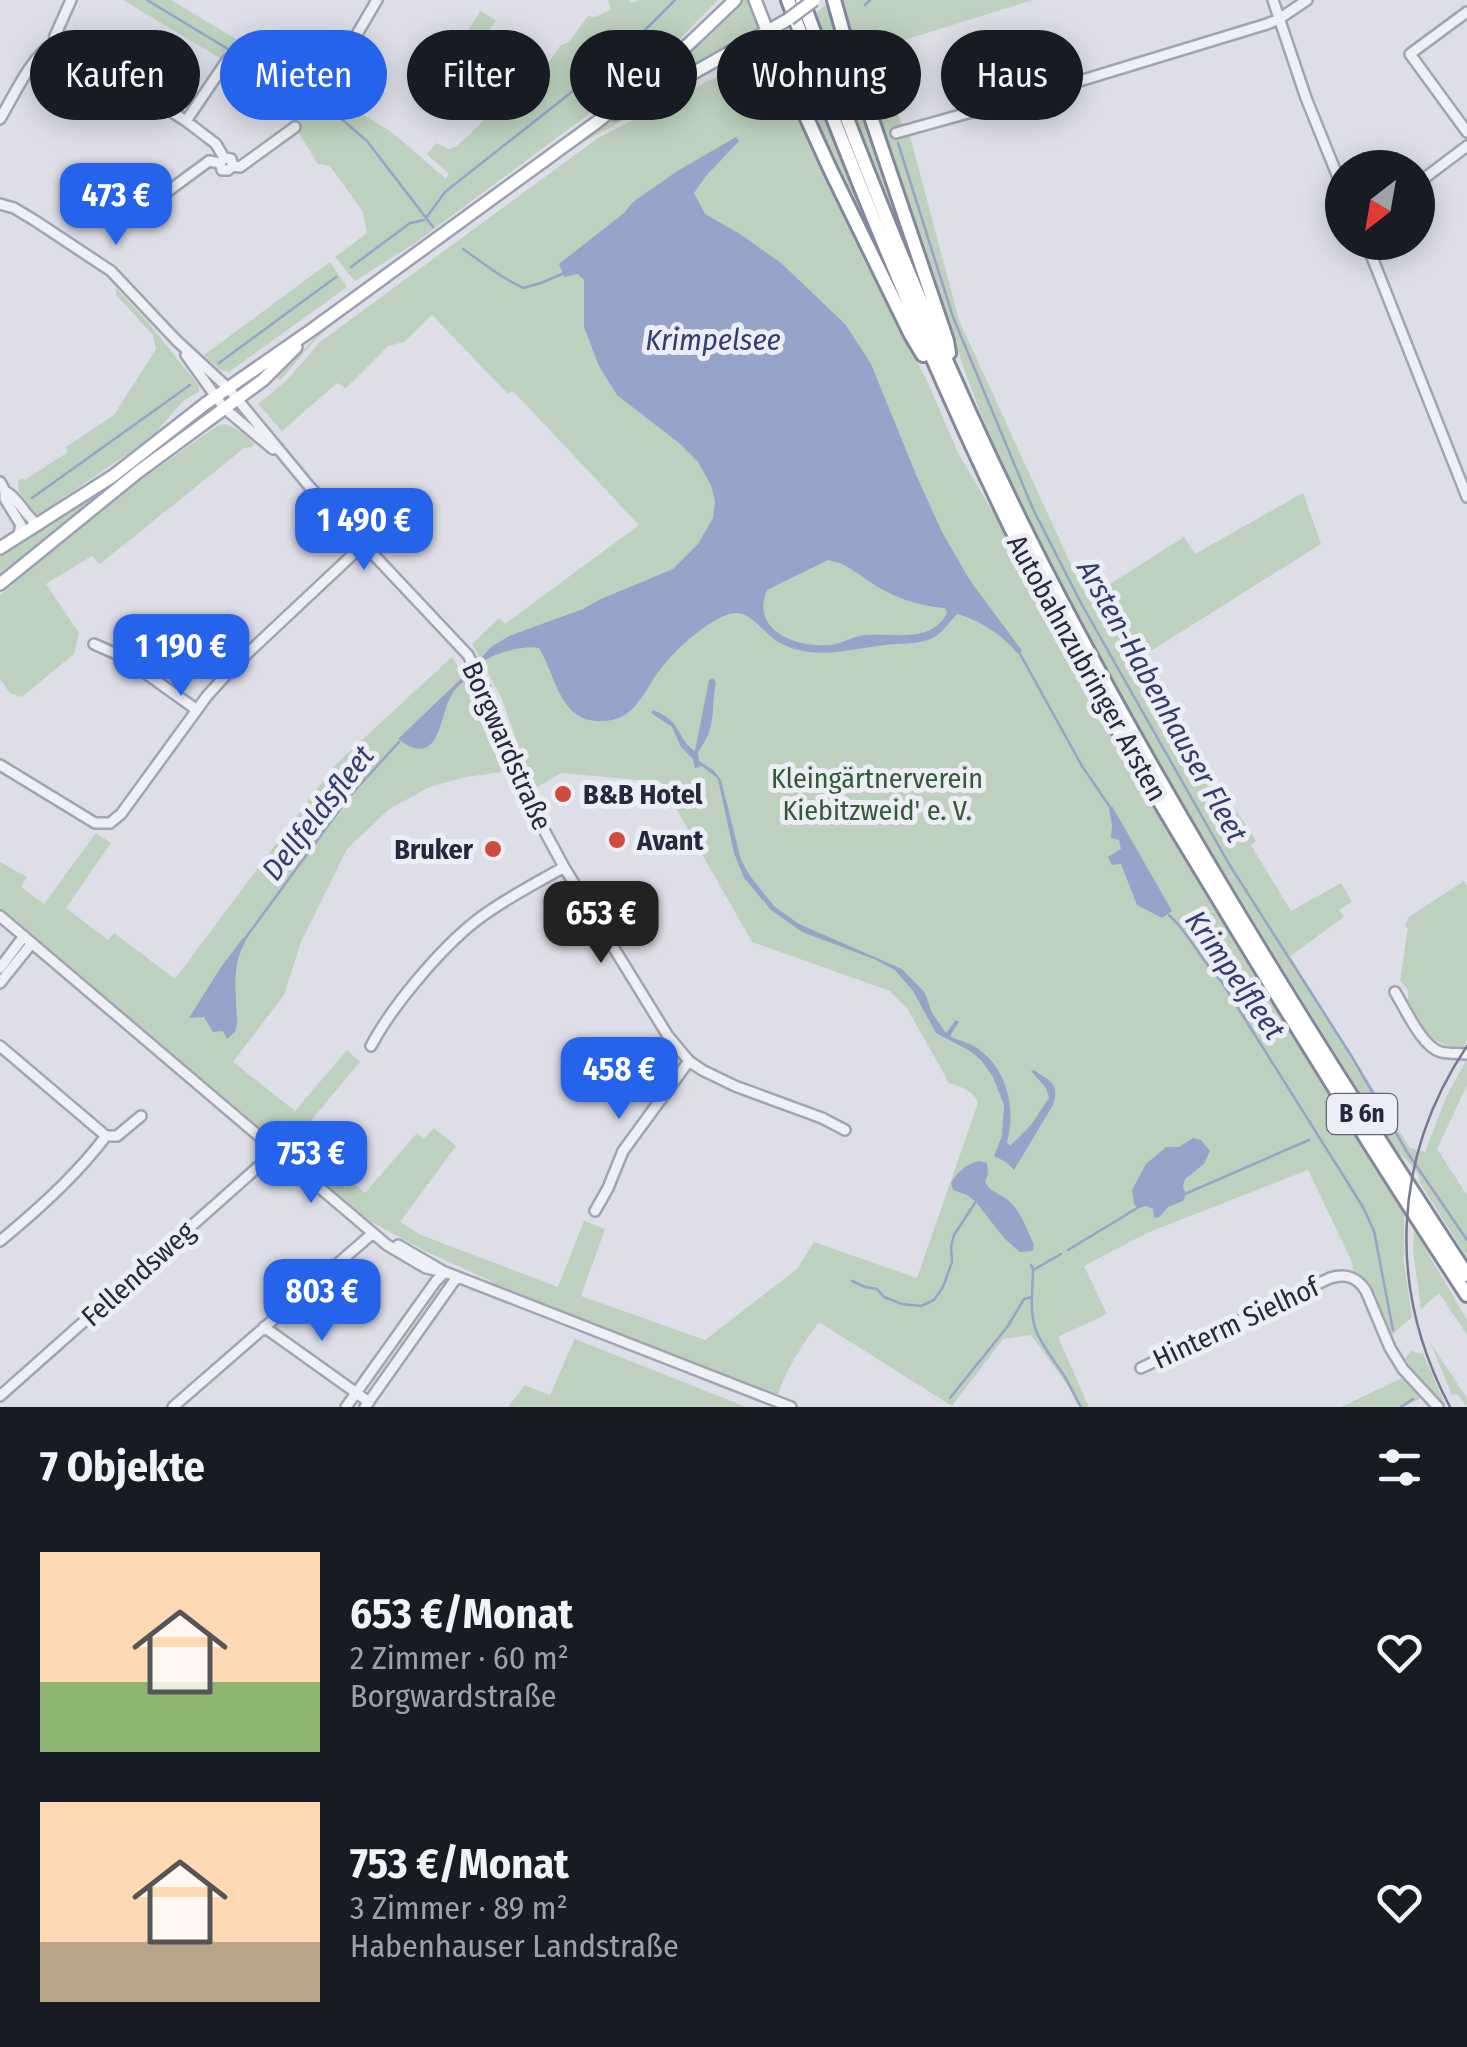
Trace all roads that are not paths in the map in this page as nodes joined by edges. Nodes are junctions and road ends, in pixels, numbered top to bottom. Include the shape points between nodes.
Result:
1 (71, 0) edge
2 (377, 0) edge
3 (788, 0) edge
4 (802, 0) edge
5 (814, 0) edge
6 (834, 0) edge
7 (1273, 0) edge
8 (1307, 0) edge
9 (734, 1) edge
10 (756, 4) edge
11 (1467, 12) edge
12 (1279, 19) junction
13 (784, 21) junction
14 (58, 30) edge
15 (359, 30) edge
16 (767, 30) edge
17 (772, 30) edge
18 (717, 60) edge
19 (30, 69) edge
20 (220, 71) edge
21 (0, 119) edge
22 (808, 120) edge
23 (186, 121) joint
24 (597, 122) junction
25 (294, 127) dead end
26 (1467, 132) edge
27 (896, 133) dead end
28 (1467, 146) edge
29 (1327, 150) edge
30 (222, 160) junction
31 (1435, 170) edge
32 (0, 204) edge
33 (148, 206) dead end
34 (1373, 260) edge
35 (312, 330) junction
36 (176, 340) junction
37 (946, 376) junction
38 (228, 388) junction
39 (216, 396) junction
40 (237, 399) junction
41 (224, 408) junction
42 (293, 466) junction
43 (3, 487) edge
44 (1467, 497) edge
45 (39, 525) junction
46 (18, 538) junction
47 (364, 544) junction
48 (0, 548) edge
49 (0, 584) edge
50 (94, 644) dead end
51 (197, 710) junction
52 (0, 766) edge
53 (564, 867) junction
54 (0, 916) edge
55 (28, 940) junction
56 (0, 968) edge
57 (0, 983) edge
58 (1394, 992) dead end
59 (0, 1046) edge
60 (371, 1046) dead end
61 (1467, 1054) edge
62 (689, 1061) junction
63 (140, 1116) dead end
64 (846, 1130) dead end
65 (106, 1136) junction
66 (274, 1150) junction
67 (595, 1211) dead end
68 (373, 1234) junction
69 (0, 1242) edge
70 (445, 1272) junction
71 (457, 1277) junction
72 (1461, 1277) edge
73 (1467, 1295) edge
74 (1467, 1308) edge
75 (264, 1328) junction
76 (390, 1346) junction
77 (403, 1354) junction
78 (1141, 1368) dead end
79 (356, 1392) junction
80 (0, 1396) edge
81 (367, 1404) edge
82 (173, 1407) edge
83 (346, 1407) edge
84 (792, 1407) edge
85 (1438, 1407) edge

1 - 14 street
2 - 15 street
3 - 37 highway, Autobahnzubringer Arsten / B 6n via 880,237
4 - 37 highway, Autobahnzubringer Arsten / B 6n
5 - 13 main road, bridge
6 - 37 highway via 943,329
7 - 12 street
8 - 12 street
9 - 24 main road
10 - 13 main road
10 - 16 main road
11 - 26 street via 1410,54
12 - 27 street
12 - 29 street
13 - 17 main road
18 - 24 main road
19 - 21 street
20 - 23 street
22 - 37 highway via 911,335
23 - 30 street via 216,144
24 - 35 main road
25 - 30 street via 240,167 225,170
28 - 31 street
30 - 33 street via 209,161
32 - 36 street via 104,264
34 - 44 street
35 - 38 main road
35 - 40 main road
36 - 38 street, Borgwardstraße
36 - 39 street, Borgwardstraße
37 - 72 highway, Autobahnzubringer Arsten / B 6n via 1073,624 1190,832
38 - 39 main road
38 - 40 street, Borgwardstraße
39 - 41 street, Borgwardstraße
39 - 45 main road
40 - 41 main road
40 - 42 street, Borgwardstraße
41 - 42 street, Borgwardstraße
41 - 49 main road
42 - 47 street, Borgwardstraße
43 - 45 street
43 - 46 street via 21,525
45 - 46 main road
46 - 48 main road
47 - 51 street via 234,666
47 - 53 street, Borgwardstraße via 468,657 518,782
50 - 51 street
51 - 52 street via 110,823 94,824
53 - 60 street via 467,928 384,1021
53 - 62 street, Borgwardstraße
54 - 55 street
55 - 56 street
55 - 57 street
55 - 66 street
58 - 61 street via 1434,1050
59 - 65 street
62 - 64 street, Borgwardstraße
62 - 67 street via 623,1151
63 - 65 street via 117,1136
65 - 69 street
66 - 68 street
66 - 80 street, Fellendsweg
68 - 70 street via 426,1268
68 - 75 street
70 - 71 street
70 - 76 street
71 - 77 street
71 - 84 street
72 - 73 highway, Autobahnzubringer Arsten / B 6n
72 - 74 highway
75 - 79 street
75 - 82 street
76 - 77 street
76 - 79 street
77 - 81 street
78 - 85 street, Hinterm Sielhof via 1340,1274 1361,1284 1390,1348
79 - 81 street
79 - 83 street

